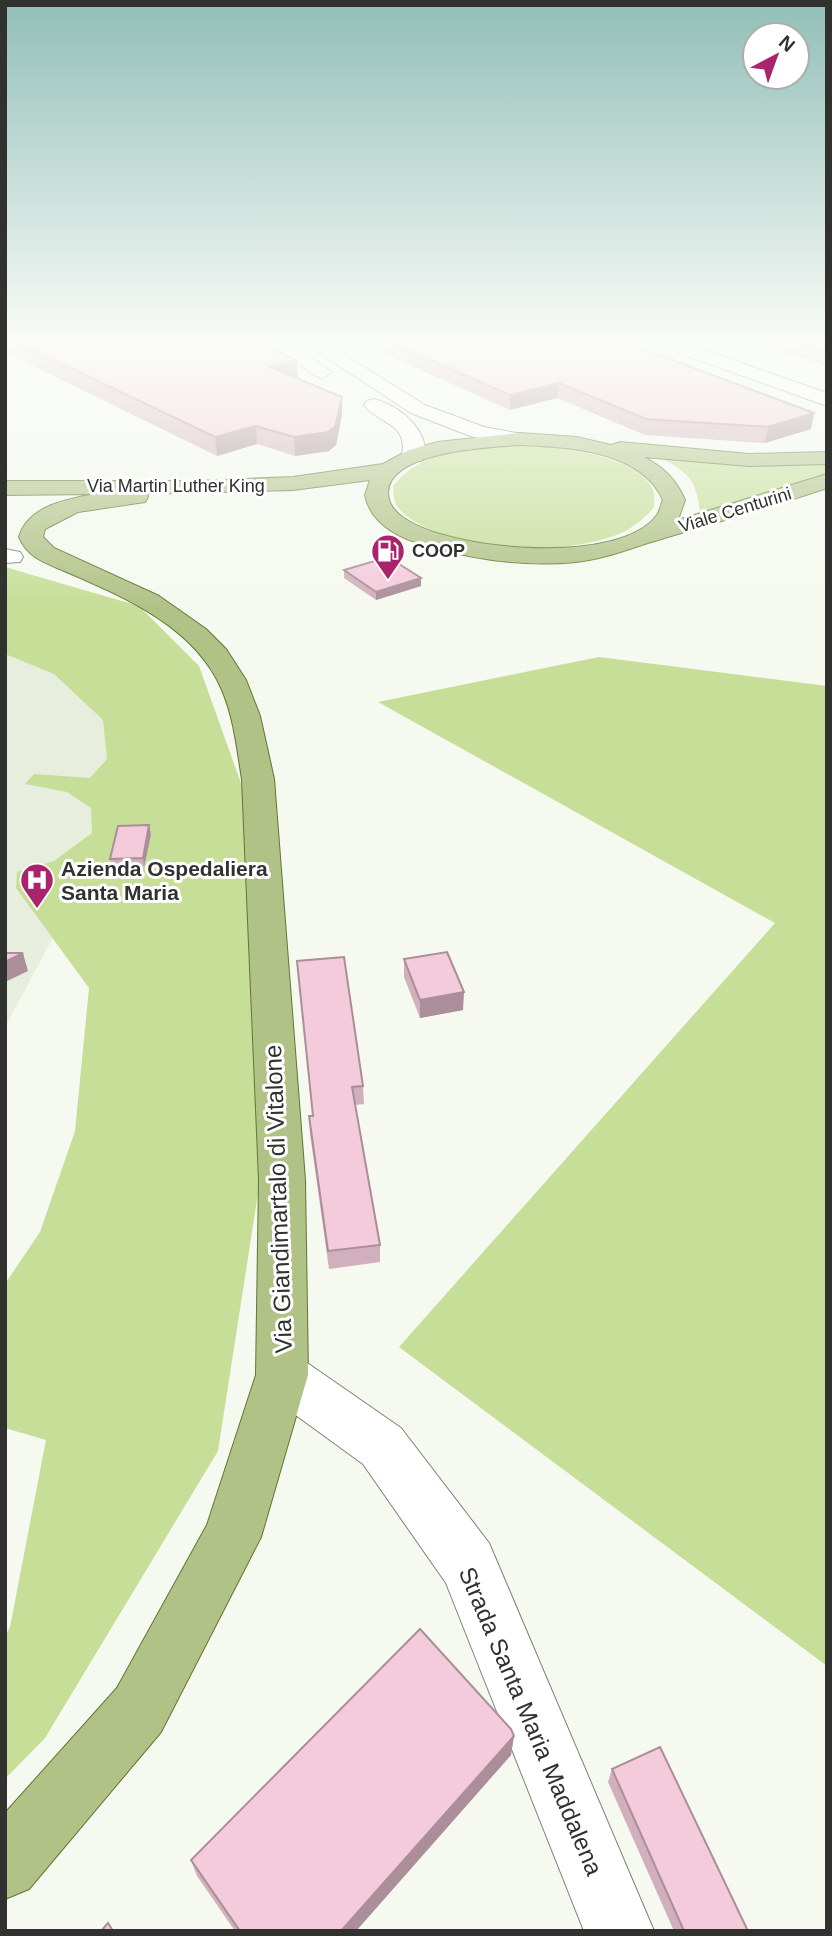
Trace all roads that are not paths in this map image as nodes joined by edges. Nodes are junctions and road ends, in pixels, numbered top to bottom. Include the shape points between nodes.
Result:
1 (409, 429) edge
2 (471, 429) edge
3 (520, 439) junction
4 (569, 442) junction
5 (413, 456) junction
6 (827, 458) edge
7 (32, 466) dead end
8 (388, 470) junction
9 (827, 481) edge
10 (204, 486) junction
11 (5, 488) edge
12 (5, 497) edge
13 (136, 497) junction
14 (382, 511) junction
15 (643, 537) junction
16 (7, 556) edge
17 (199, 635) junction
18 (282, 1375) junction
19 (5, 1865) edge
20 (619, 1931) edge

1 - 5 street via 416,445
2 - 3 street
3 - 4 main road, Via Martin Luther King
3 - 5 main road, Via Martin Luther King via 480,440
4 - 6 main road, Viale Centurini via 749,460
4 - 15 main road via 632,460 665,481 674,500 667,519
5 - 8 main road, Via Martin Luther King
7 - 10 main road
8 - 10 main road, Via Martin Luther King via 316,483
8 - 14 main road via 378,483 376,497
9 - 15 main road, Viale Centurini
10 - 11 main road, Via Martin Luther King
12 - 13 main road, Via Martin Luther King
13 - 14 main road, Via Martin Luther King via 265,496
13 - 17 main road via 63,508 34,526 31,537 45,553 152,602
14 - 15 main road, Viale Centurini via 427,540 507,556 596,551
16 - 17 main road via 65,573
17 - 18 main road, Via Giandimartalo di Vitalone via 232,680 246,718 258,779 282,1180
18 - 19 main road, Via Giandimartalo di Vitalone via 232,1537 139,1710
18 - 20 street, Strada Santa Maria Maddalena via 382,1446 468,1564

